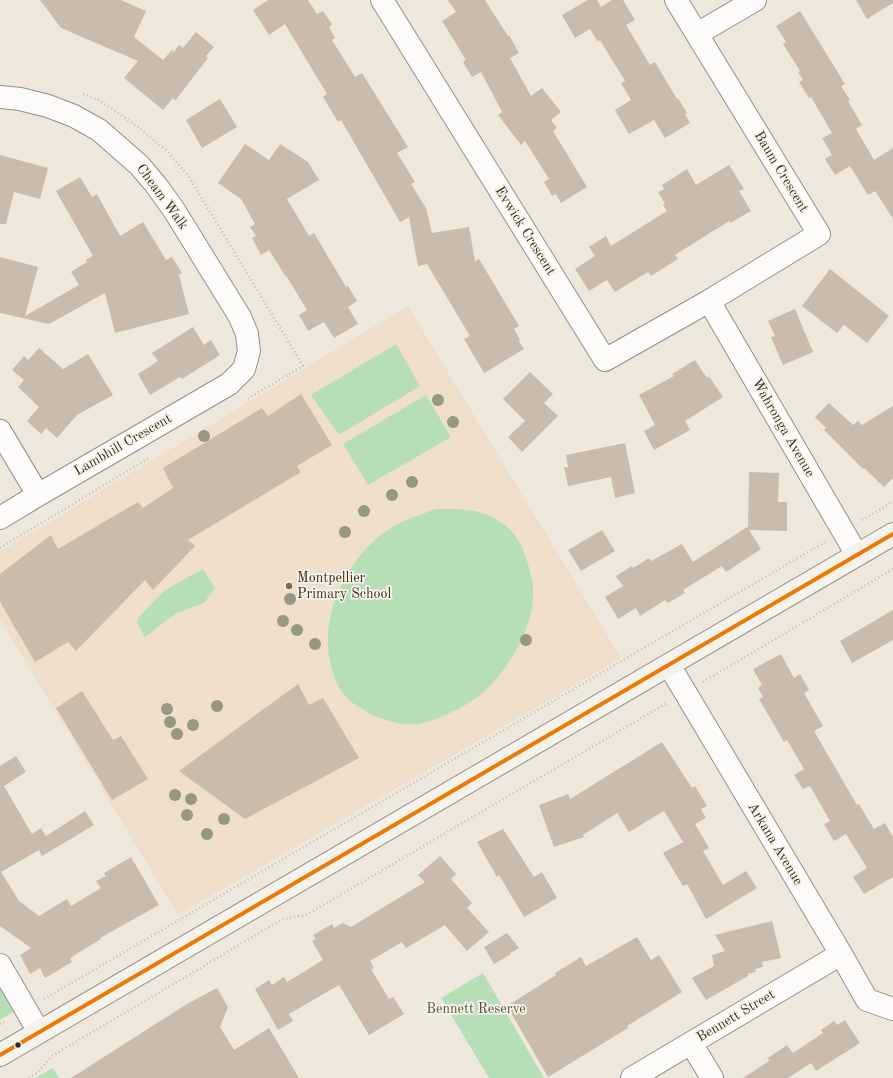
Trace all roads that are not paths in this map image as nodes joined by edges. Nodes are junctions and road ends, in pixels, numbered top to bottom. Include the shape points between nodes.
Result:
1 (382, 0) edge
2 (676, 0) edge
3 (756, 0) edge
4 (697, 34) junction
5 (0, 97) edge
6 (709, 301) junction
7 (244, 369) joint
8 (0, 431) edge
9 (38, 495) junction
10 (0, 518) edge
11 (893, 534) edge
12 (857, 555) junction
13 (668, 665) junction
14 (841, 954) junction
15 (0, 965) edge
16 (893, 1009) edge
17 (39, 1032) junction
18 (691, 1043) junction
19 (0, 1055) edge
20 (632, 1078) edge
21 (712, 1078) edge

1 - 6 street, Evwick Crescent via 605,360
2 - 4 street, Baum Crescent
3 - 4 street
4 - 6 street, Baum Crescent via 819,234
5 - 7 street, Cheam Walk via 48,106 74,116 99,130 140,165 174,210 240,317 247,334 249,351
6 - 12 street, Wahronga Avenue
7 - 9 street, Lambhill Crescent via 229,384
8 - 9 street
9 - 10 street, Lambhill Crescent
11 - 12 street
12 - 13 street
13 - 14 street, Arkana Avenue
13 - 17 street
14 - 16 street, Arkana Avenue via 867,1000
14 - 18 street, Bennett Street
15 - 17 street
17 - 19 street
18 - 20 street, Bennett Street
18 - 21 street

